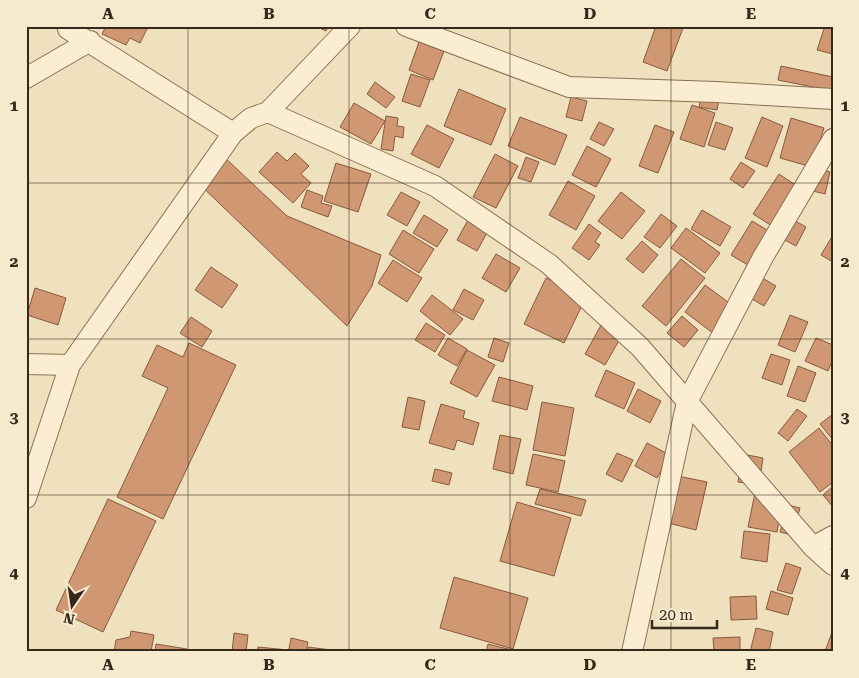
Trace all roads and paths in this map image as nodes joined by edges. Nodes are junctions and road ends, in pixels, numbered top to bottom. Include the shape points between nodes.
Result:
1 (70, 26) edge
2 (350, 26) edge
3 (406, 26) edge
4 (90, 41) junction
5 (26, 78) edge
6 (833, 99) edge
7 (268, 112) junction
8 (233, 133) junction
9 (833, 138) edge
10 (26, 364) edge
11 (70, 365) junction
12 (687, 402) junction
13 (26, 498) edge
14 (833, 536) edge
15 (813, 547) junction
16 (833, 565) edge
17 (632, 652) edge

1 - 4 street via 68,29
2 - 7 street
3 - 6 street via 569,87
4 - 5 street
4 - 8 street
7 - 8 street via 251,118
7 - 12 street via 435,186 549,264 640,347
8 - 11 street
9 - 12 street via 763,257
10 - 11 street
11 - 13 street
12 - 15 street
12 - 17 street
14 - 15 street
15 - 16 street

